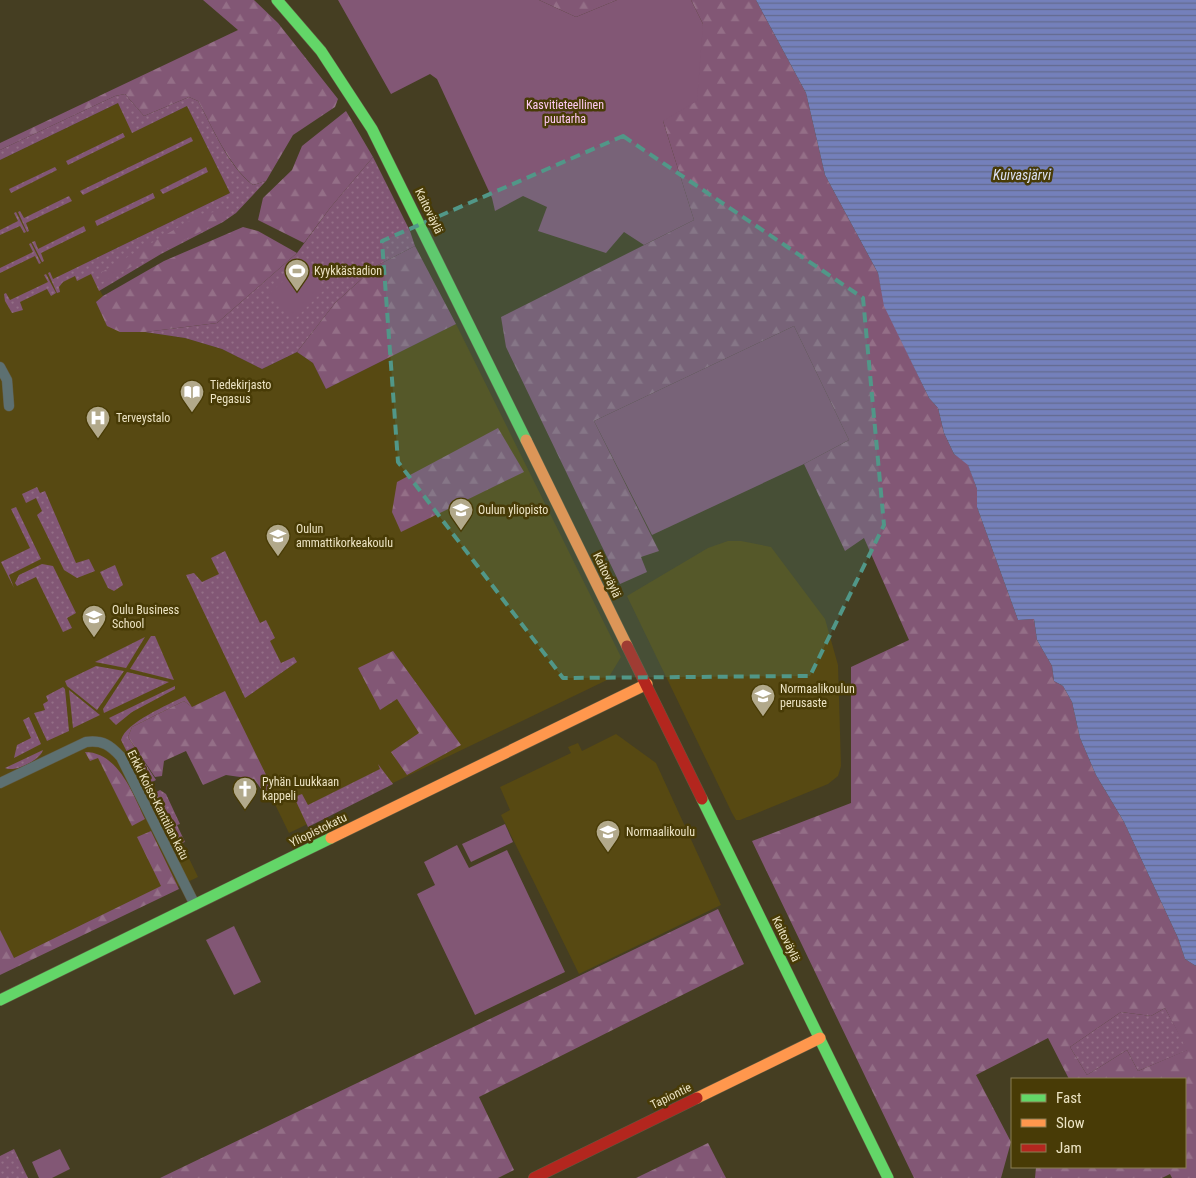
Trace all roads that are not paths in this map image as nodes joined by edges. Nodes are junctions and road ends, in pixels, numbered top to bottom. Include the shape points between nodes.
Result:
1 (277, 0) edge
2 (0, 366) edge
3 (9, 406) dead end
4 (647, 684) junction
5 (0, 783) edge
6 (195, 906) junction
7 (0, 1000) edge
8 (820, 1038) junction
9 (534, 1178) edge
10 (888, 1178) edge

1 - 4 street, Kaitoväylä via 331,66 383,148
2 - 3 street via 7,380
4 - 6 street, Yliopistokatu
4 - 8 street, Kaitoväylä
5 - 6 street, Erkki Koiso-Kanttilan katu via 86,742 98,740 112,746 121,757
6 - 7 street, Yliopistokatu
8 - 9 street, Tapiontie
8 - 10 street, Kaitoväylä

